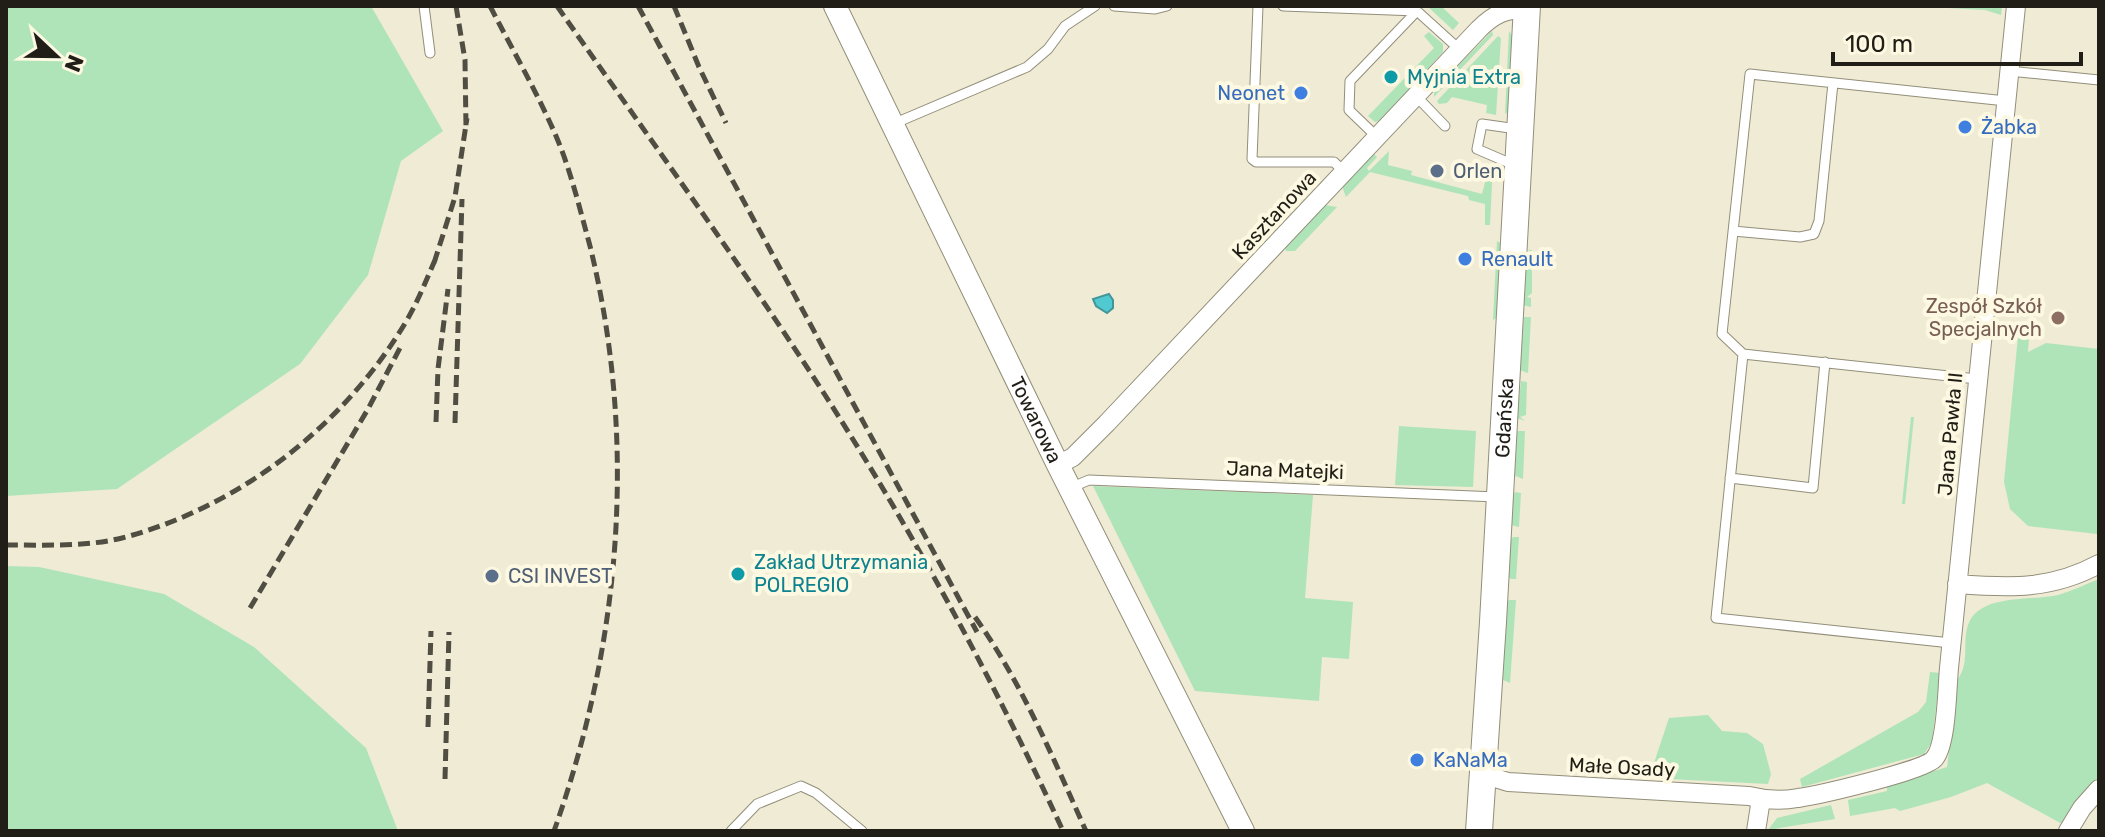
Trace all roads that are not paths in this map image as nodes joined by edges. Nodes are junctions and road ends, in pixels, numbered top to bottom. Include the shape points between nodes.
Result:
1 (424, 6) edge
2 (835, 6) edge
3 (1095, 6) edge
4 (1114, 6) edge
5 (1167, 6) edge
6 (1258, 6) edge
7 (1283, 6) edge
8 (2016, 6) edge
9 (1527, 8) edge
10 (1417, 11) junction
11 (1459, 49) junction
12 (430, 53) dead end
13 (2009, 71) junction
14 (2099, 80) edge
15 (1833, 83) junction
16 (1416, 96) junction
17 (2006, 101) junction
18 (893, 124) junction
19 (1445, 126) dead end
20 (1520, 130) junction
21 (1377, 137) junction
22 (1518, 165) junction
23 (1344, 172) junction
24 (1733, 231) junction
25 (1743, 354) junction
26 (1825, 362) junction
27 (1977, 379) junction
28 (1058, 465) junction
29 (1730, 478) junction
30 (1070, 488) junction
31 (1500, 497) junction
32 (2099, 564) edge
33 (1957, 584) junction
34 (1951, 643) junction
35 (1925, 765) joint
36 (1482, 774) junction
37 (2099, 789) edge
38 (1766, 799) junction
39 (731, 831) edge
40 (862, 831) edge
41 (1243, 831) edge
42 (1479, 831) edge
43 (1756, 831) edge
44 (2068, 831) edge

1 - 12 lane
2 - 18 street, Towarowa
3 - 18 lane via 1065,26 1027,67
4 - 5 lane
6 - 23 lane via 1252,159 1334,162
7 - 10 lane
8 - 13 street, Jana Pawła II
9 - 11 street, Kasztanowa via 1492,17
9 - 20 main road, Gdańska
10 - 11 lane
10 - 21 lane via 1350,81 1349,110
11 - 16 street, Kasztanowa
13 - 14 lane
13 - 17 street, Jana Pawła II
15 - 17 lane
15 - 24 lane via 1814,234
15 - 24 lane via 1750,74
16 - 19 lane
16 - 21 street, Kasztanowa
17 - 27 street, Jana Pawła II
18 - 28 street, Towarowa
20 - 22 main road, Gdańska
20 - 22 lane via 1482,124 1475,135 1477,149
21 - 23 street, Kasztanowa
22 - 31 main road, Gdańska
23 - 28 street, Kasztanowa via 1118,412
24 - 25 lane via 1722,334
25 - 26 lane
25 - 29 lane
26 - 27 lane
26 - 29 lane via 1813,488
27 - 33 street, Jana Pawła II
28 - 30 street, Towarowa
29 - 34 lane via 1716,618
30 - 31 lane, Jana Matejki via 1089,480
30 - 41 street, Towarowa
31 - 36 main road, Gdańska
32 - 33 street via 2025,588
33 - 34 street, Jana Pawła II
34 - 35 street, Jana Pawła II via 1941,741 1936,758
35 - 38 street, Małe Osady via 1798,798
36 - 38 street, Małe Osady via 1508,782
36 - 42 main road, Gdańska
37 - 44 street
38 - 43 street
39 - 40 lane via 757,804 801,786

